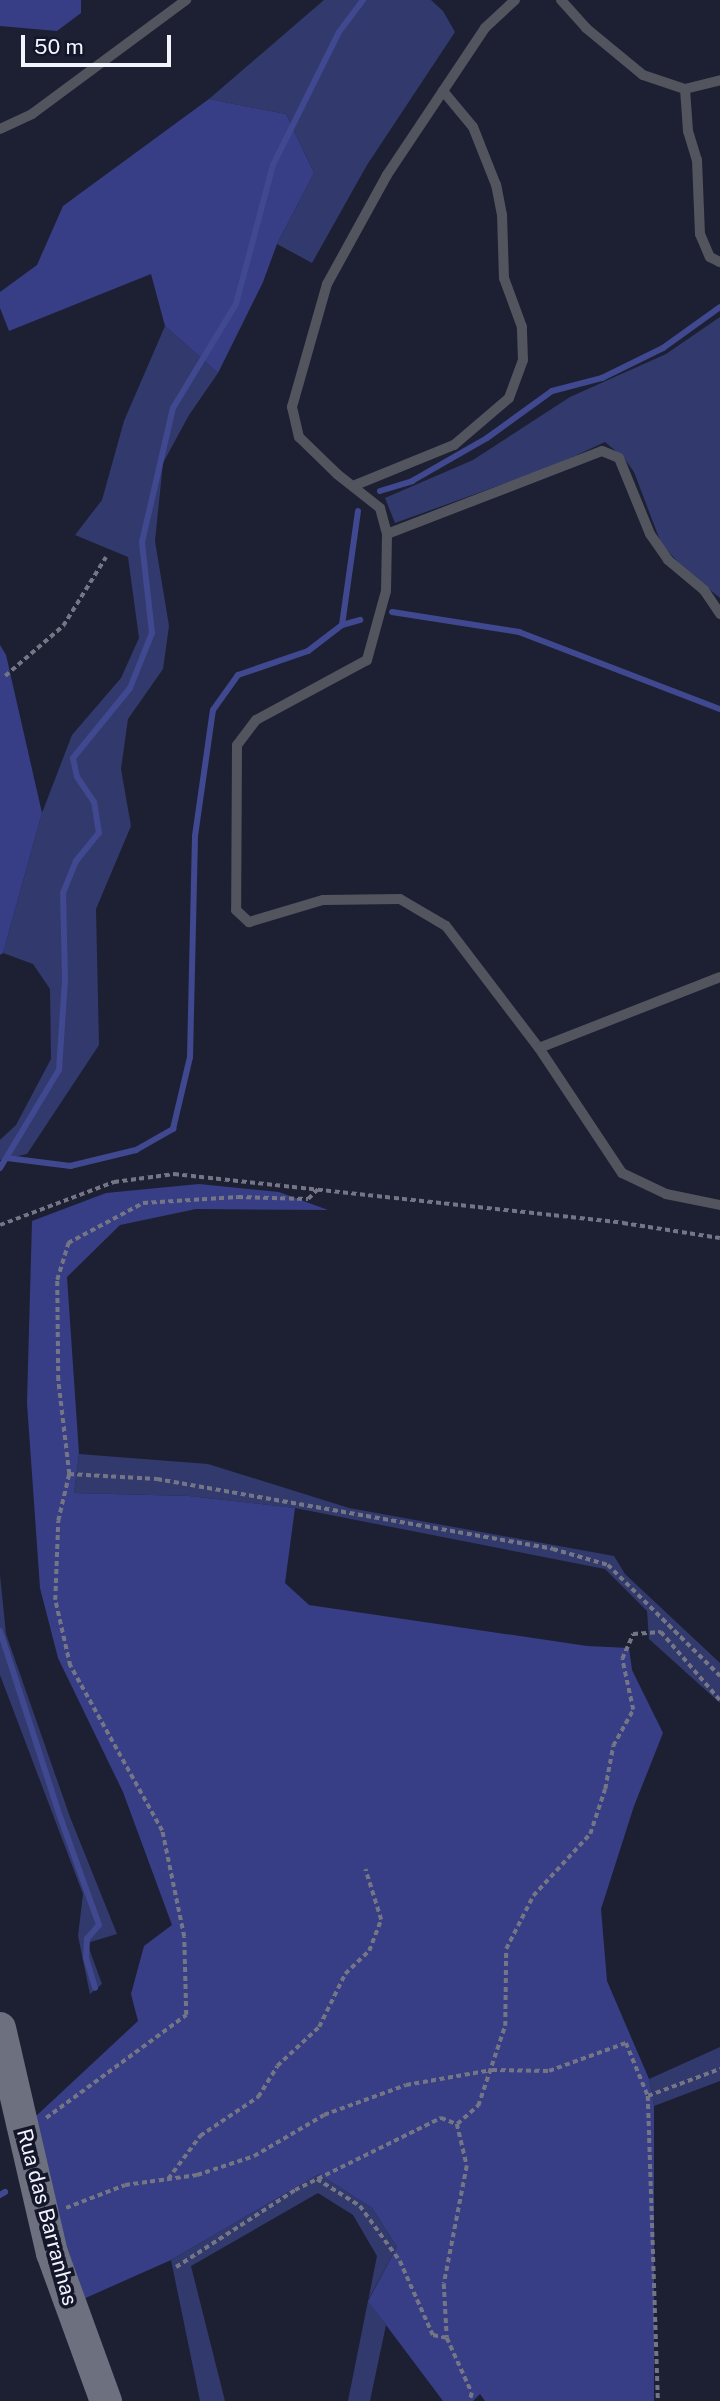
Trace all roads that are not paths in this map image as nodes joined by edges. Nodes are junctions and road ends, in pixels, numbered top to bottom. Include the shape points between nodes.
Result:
1 (186, 0) edge
2 (516, 0) edge
3 (561, 0) edge
4 (174, 4) edge
5 (720, 80) edge
6 (685, 89) junction
7 (443, 91) junction
8 (0, 129) edge
9 (720, 262) edge
10 (353, 486) junction
11 (387, 534) junction
12 (720, 614) edge
13 (720, 977) edge
14 (539, 1048) junction
15 (720, 1205) edge
16 (0, 2028) edge
17 (106, 2401) edge

1 - 4 lane
2 - 7 lane via 485,28
3 - 6 lane via 586,28 643,75
4 - 8 lane via 32,114
5 - 6 lane
6 - 9 lane via 688,131 698,160 700,234 709,257
7 - 10 lane via 387,175 327,284 292,407 299,437
7 - 10 lane via 473,127 496,186 504,278 522,327 523,360 509,398 454,445
10 - 11 lane via 380,508
11 - 12 lane via 602,451 619,458 650,534 668,560 704,590
11 - 14 lane via 386,591 367,660 256,720 237,745 236,910 248,922 323,900 400,899 446,926
13 - 14 lane
14 - 15 lane via 622,1173 666,1194
16 - 17 main road, Rua das Barranhas via 44,2218 68,2300

